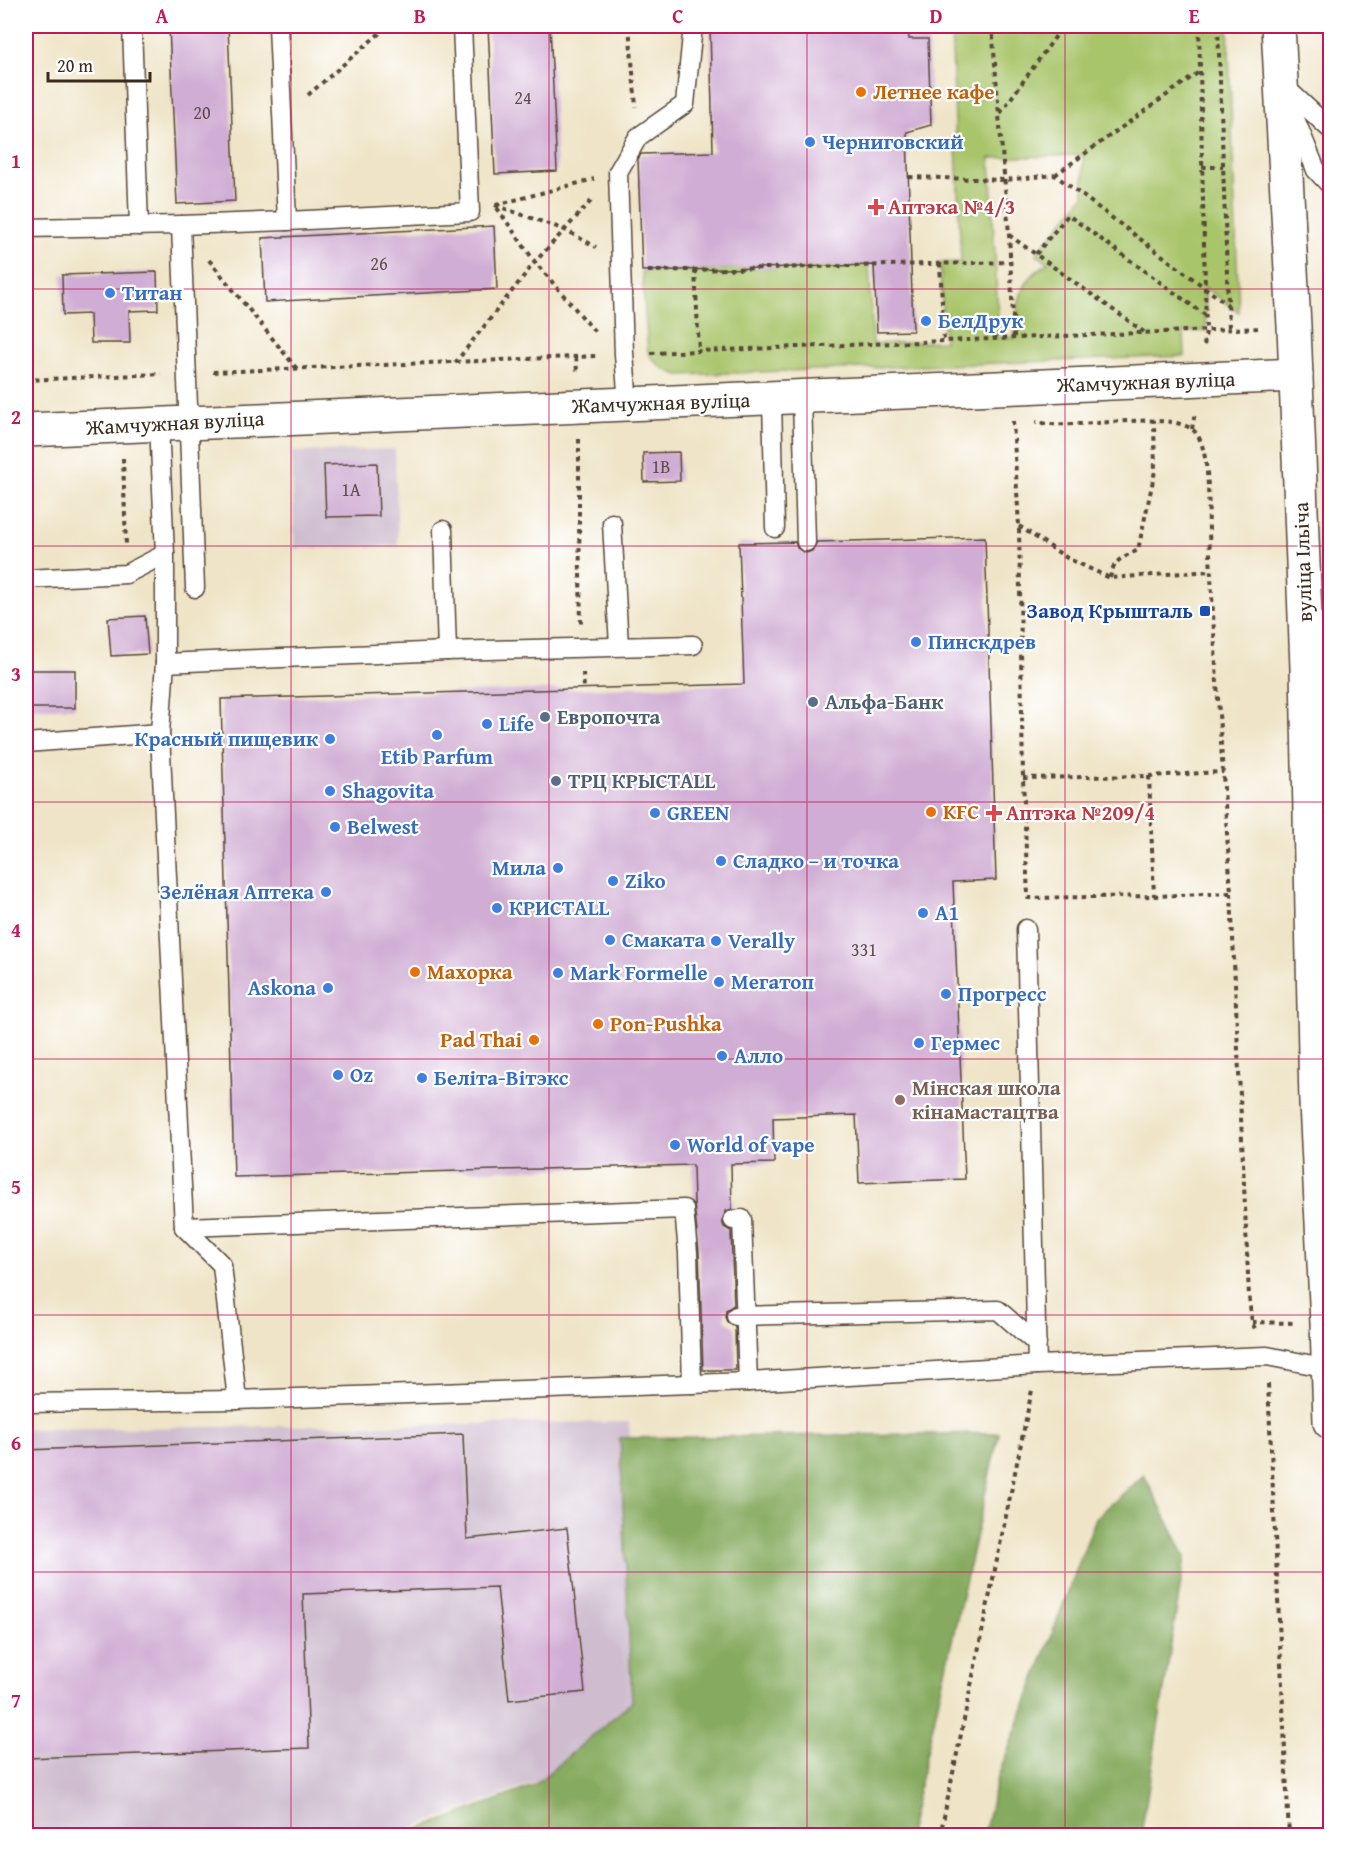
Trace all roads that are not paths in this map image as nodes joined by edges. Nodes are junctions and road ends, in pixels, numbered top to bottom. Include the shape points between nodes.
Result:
1 (132, 26) edge
2 (278, 26) edge
3 (462, 26) edge
4 (693, 26) edge
5 (1278, 26) edge
6 (1280, 82) junction
7 (1330, 129) edge
8 (1330, 185) edge
9 (287, 221) junction
10 (181, 225) junction
11 (140, 226) junction
12 (26, 228) edge
13 (1296, 375) junction
14 (787, 398) junction
15 (628, 404) junction
16 (174, 424) junction
17 (26, 430) edge
18 (612, 523) dead end
19 (775, 528) dead end
20 (443, 530) dead end
21 (806, 542) dead end
22 (165, 554) junction
23 (26, 579) edge
24 (195, 588) dead end
25 (693, 645) dead end
26 (619, 646) junction
27 (447, 651) junction
28 (165, 663) junction
29 (1319, 667) edge
30 (160, 733) junction
31 (26, 743) edge
32 (1026, 929) dead end
33 (733, 1220) dead end
34 (184, 1227) junction
35 (741, 1316) junction
36 (1037, 1344) junction
37 (1037, 1365) junction
38 (1328, 1368) junction
39 (748, 1382) junction
40 (692, 1384) junction
41 (237, 1400) junction
42 (26, 1403) edge
43 (1330, 1422) edge

1 - 11 lane
2 - 9 lane
3 - 9 lane via 470,212
4 - 15 lane via 685,104 638,137 618,172 619,354
5 - 6 main road, вуліца Ільіча
6 - 7 lane
6 - 8 lane via 1316,170
6 - 13 main road, вуліца Ільіча
9 - 10 lane
10 - 11 lane
10 - 16 lane via 188,373
11 - 12 lane
13 - 14 main road, Жамчужная вуліца
13 - 29 main road, вуліца Ільіча
14 - 15 main road, Жамчужная вуліца
14 - 19 lane
14 - 21 lane
15 - 16 main road, Жамчужная вуліца
16 - 17 main road, Жамчужная вуліца
16 - 22 lane
16 - 24 lane
18 - 26 lane
20 - 27 lane
22 - 23 lane via 126,574
22 - 28 lane
25 - 26 lane
26 - 27 lane
27 - 28 lane
28 - 30 lane
29 - 38 main road, вуліца Ільіча via 1316,1103
30 - 31 lane
30 - 34 lane
32 - 36 lane
33 - 35 lane via 742,1219 738,1252
34 - 40 lane via 684,1209 690,1220 692,1253
34 - 41 lane via 222,1265
35 - 36 lane via 998,1310
35 - 39 lane via 742,1354
36 - 37 lane
37 - 38 lane via 1267,1356
37 - 39 lane
38 - 43 main road, вуліца Ільіча
39 - 40 lane
40 - 41 lane
41 - 42 lane

